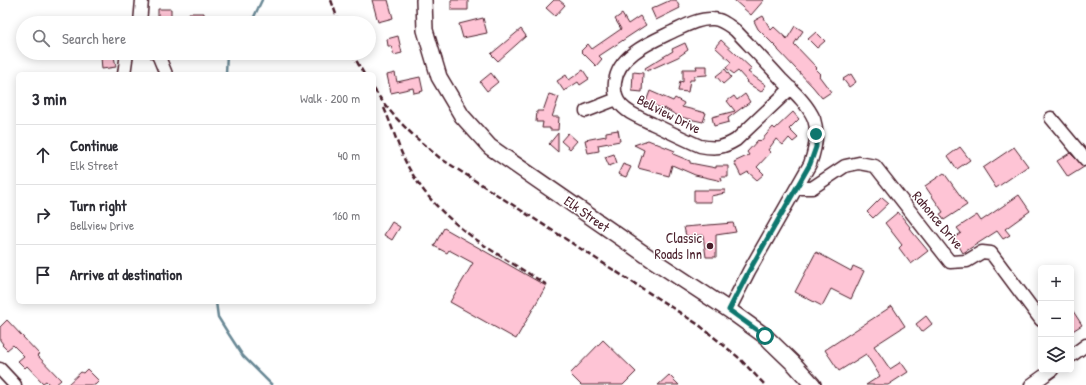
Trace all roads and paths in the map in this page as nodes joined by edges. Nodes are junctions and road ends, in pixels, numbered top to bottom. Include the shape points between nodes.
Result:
1 (142, 0) edge
2 (424, 0) edge
3 (141, 16) edge
4 (126, 60) edge
5 (160, 60) edge
6 (124, 72) edge
7 (165, 72) edge
8 (791, 88) junction
9 (617, 99) junction
10 (586, 111) dead end
11 (1051, 118) dead end
12 (1086, 160) edge
13 (797, 188) junction
14 (729, 310) junction
15 (1038, 316) edge
16 (1086, 345) edge
17 (1074, 354) edge
18 (0, 369) edge
19 (1048, 373) edge
20 (15, 385) edge
21 (813, 385) edge
22 (1031, 385) edge

1 - 3 street
2 - 14 main road, Elk Street via 425,30 439,77 462,116 490,147
4 - 6 street
5 - 7 street
8 - 9 street, Bellview Drive via 736,140 726,146 712,148 700,146 632,114
8 - 9 street, Bellview Drive via 725,22 704,19 657,39 632,55 616,75
8 - 13 street, Bellview Drive via 808,107 814,120 816,134 816,147
9 - 10 street
11 - 12 street
13 - 14 street, Bellview Drive
13 - 15 street, Rahonce Drive via 812,188 845,166 859,163 875,166 950,262 967,261 982,252 991,253
14 - 21 main road, Elk Street via 765,336
16 - 17 street
18 - 20 street
19 - 22 street

